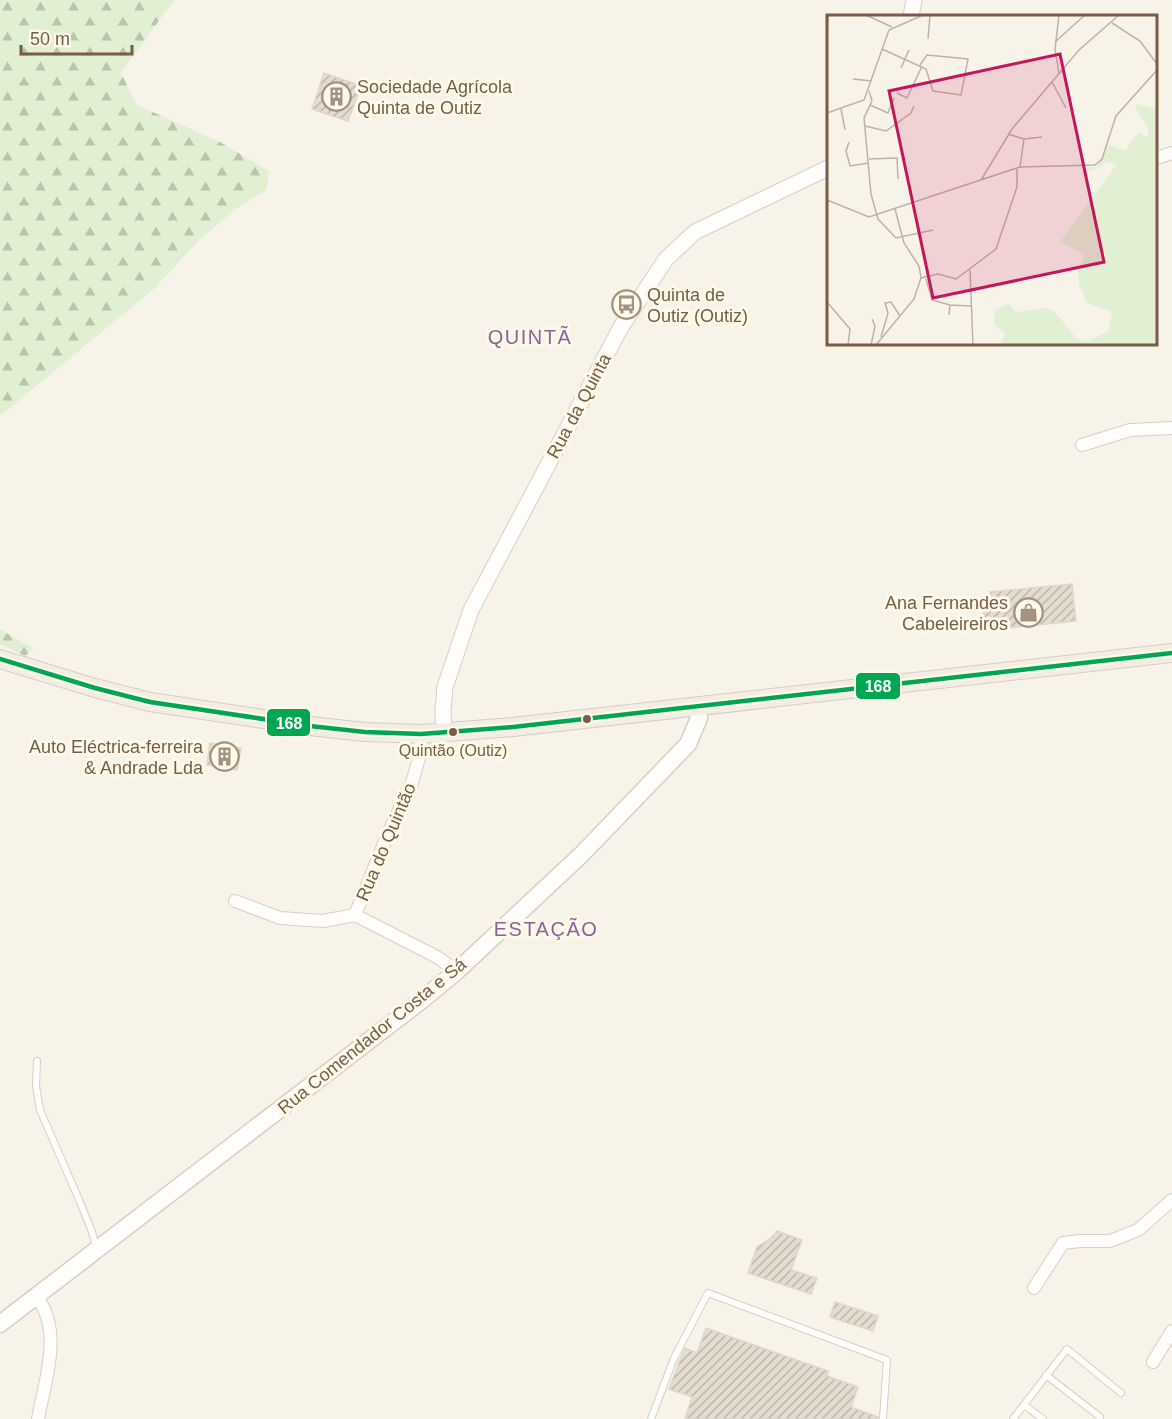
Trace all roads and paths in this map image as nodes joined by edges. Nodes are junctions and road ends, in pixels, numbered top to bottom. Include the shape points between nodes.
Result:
1 (914, 0) edge
2 (911, 15) edge
3 (1172, 153) edge
4 (1157, 156) edge
5 (827, 168) edge
6 (1172, 428) edge
7 (1082, 445) dead end
8 (1172, 653) edge
9 (0, 659) edge
10 (698, 706) junction
11 (444, 733) junction
12 (421, 734) junction
13 (235, 901) dead end
14 (355, 915) junction
15 (457, 970) junction
16 (37, 1061) dead end
17 (1172, 1200) edge
18 (97, 1251) junction
19 (1034, 1288) dead end
20 (37, 1297) junction
21 (0, 1324) edge
22 (1172, 1331) edge
23 (1153, 1362) dead end
24 (1046, 1375) junction
25 (1121, 1393) dead end
26 (1024, 1405) junction
27 (1100, 1417) dead end
28 (38, 1419) edge
29 (651, 1419) edge
30 (883, 1419) edge
31 (1013, 1419) edge
32 (1043, 1419) edge

1 - 2 street
3 - 4 street
5 - 11 street, Rua da Quinta via 695,232 666,259 621,327 471,610 445,687
6 - 7 street via 1130,430
8 - 10 main road
9 - 12 main road via 171,706 336,730
10 - 11 main road
10 - 15 main road, Rua Comendador Costa e Sá via 699,718 688,744 581,855
11 - 12 main road
12 - 14 street, Rua do Quintão via 412,783
13 - 14 street, Rua do Quintão via 280,918 323,921
14 - 15 street, Rua do Quintão
15 - 18 main road, Rua Comendador Costa e Sá
16 - 18 lane via 40,1110
17 - 19 street via 1138,1230 1110,1241 1063,1243
18 - 20 main road, Rua Comendador Costa e Sá
20 - 21 main road, Rua Comendador Costa e Sá
20 - 28 street via 47,1316 50,1334
22 - 23 street
24 - 25 lane via 1067,1349
24 - 26 lane
24 - 27 lane
26 - 31 lane
26 - 32 lane
29 - 30 lane via 674,1358 708,1293 887,1360

